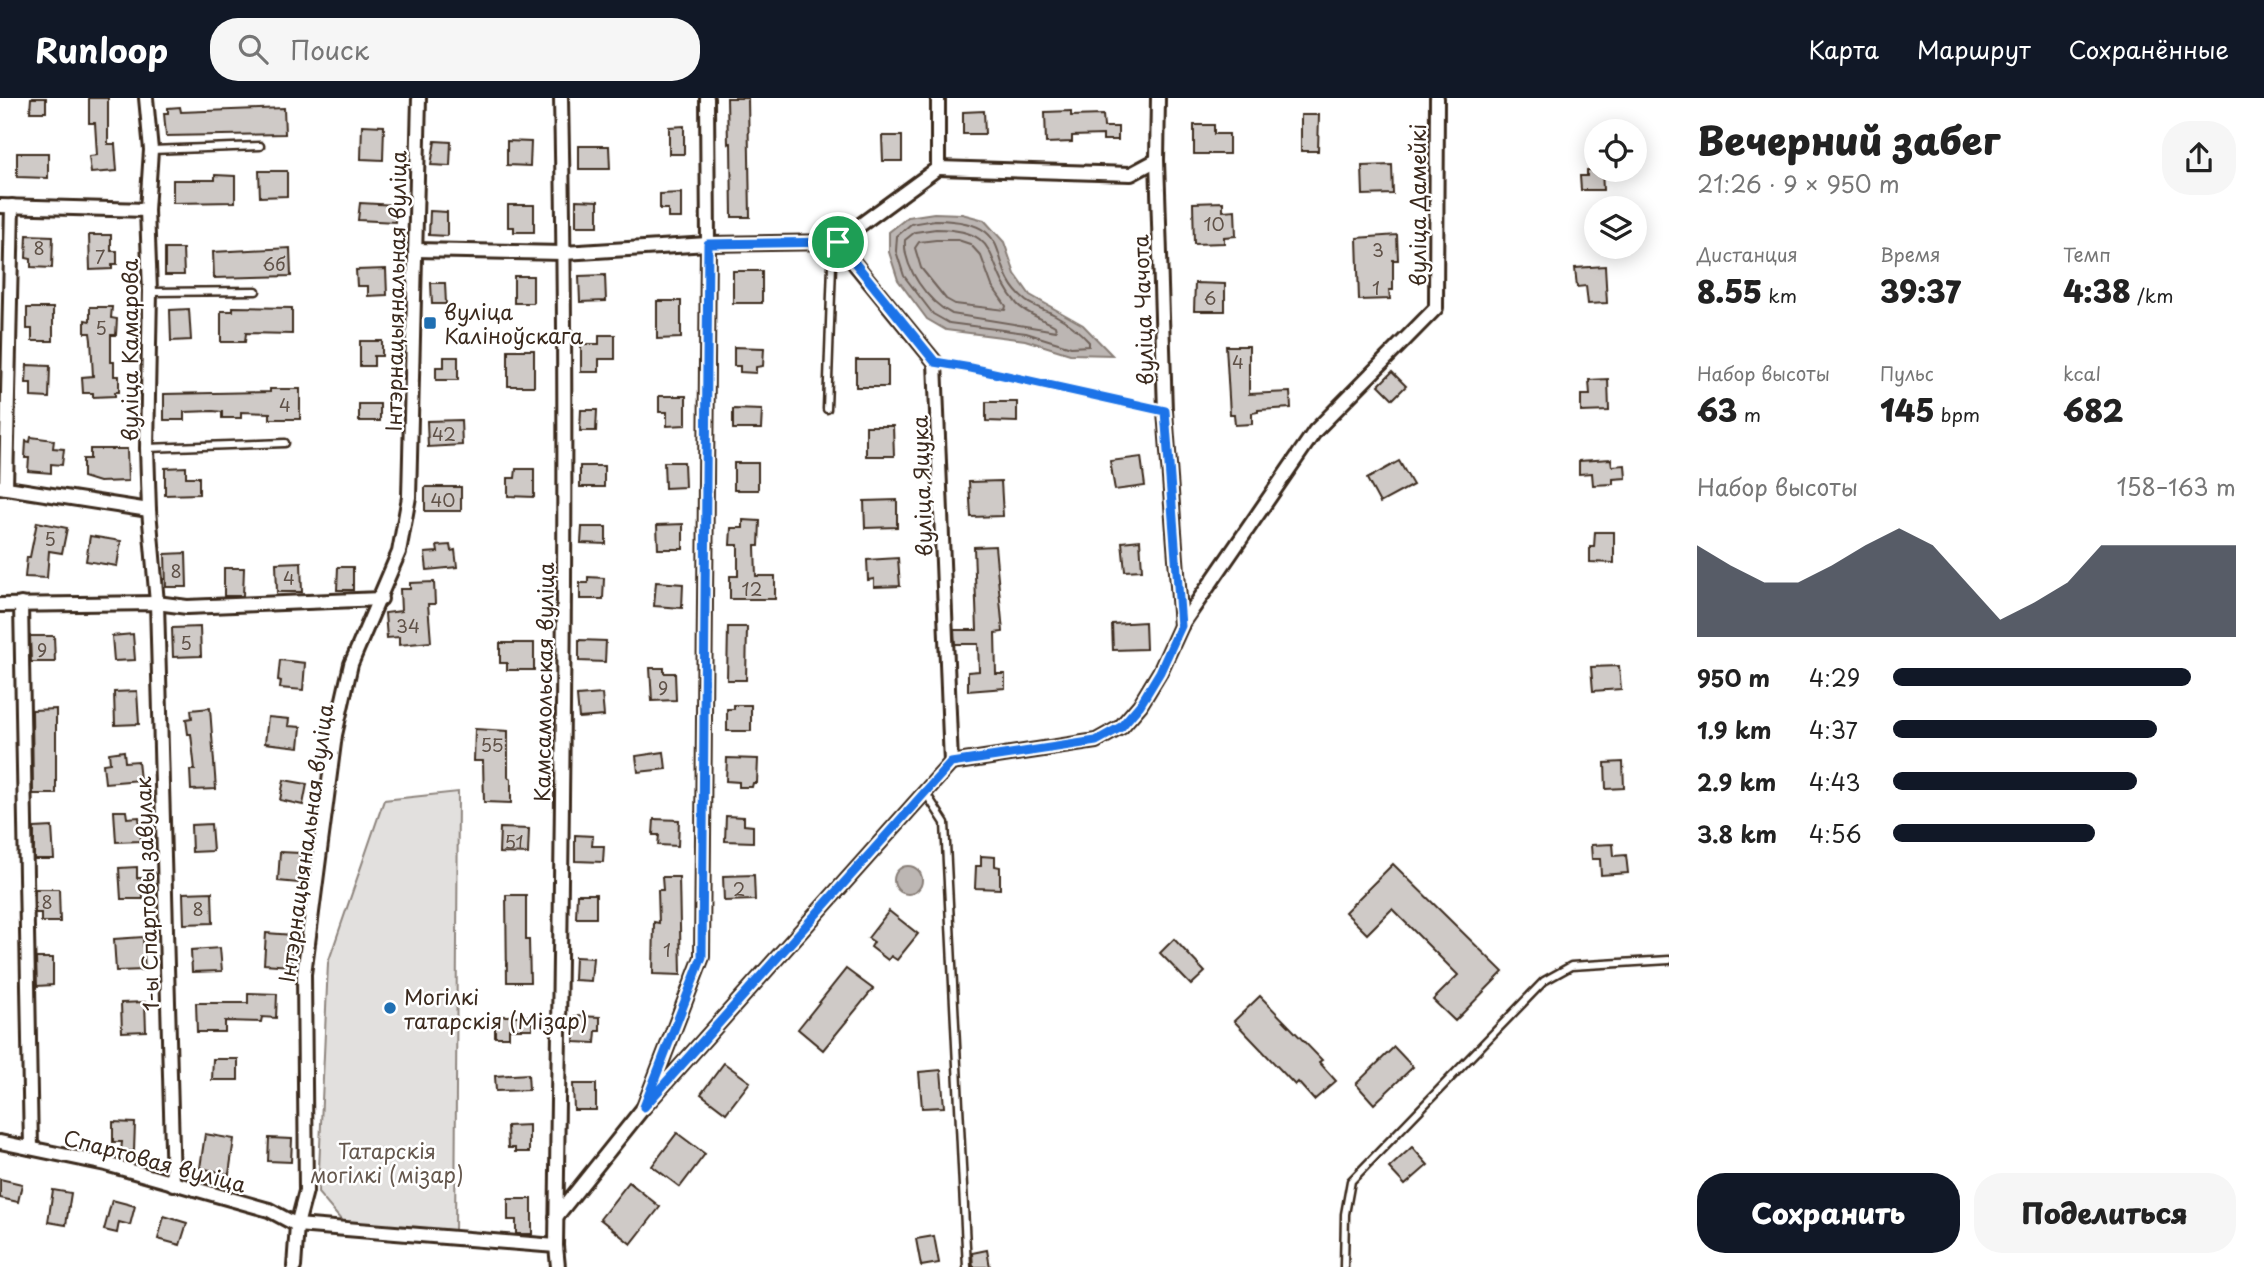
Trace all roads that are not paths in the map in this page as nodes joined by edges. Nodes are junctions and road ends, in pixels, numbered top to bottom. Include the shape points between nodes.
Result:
1 (146, 98) edge
2 (419, 98) edge
3 (561, 98) edge
4 (707, 98) edge
5 (938, 98) edge
6 (1158, 98) edge
7 (1437, 98) edge
8 (260, 146) dead end
9 (151, 150) junction
10 (1157, 160) junction
11 (938, 168) junction
12 (6, 206) edge
13 (147, 210) junction
14 (838, 242) junction
15 (708, 244) junction
16 (415, 250) junction
17 (564, 253) junction
18 (256, 291) dead end
19 (150, 292) junction
20 (827, 409) dead end
21 (285, 443) dead end
22 (147, 447) junction
23 (3, 487) edge
24 (149, 510) junction
25 (381, 599) junction
26 (157, 603) junction
27 (21, 604) junction
28 (0, 605) edge
29 (1181, 626) junction
30 (951, 763) junction
31 (925, 792) junction
32 (1669, 960) edge
33 (644, 1107) junction
34 (0, 1142) edge
35 (31, 1148) junction
36 (173, 1184) junction
37 (556, 1217) junction
38 (296, 1226) junction
39 (556, 1246) junction
40 (294, 1267) edge
41 (558, 1267) edge
42 (967, 1267) edge
43 (1344, 1267) edge

1 - 9 street, вуліца Камарова
2 - 16 street, Інтэрнацыянальная вуліца
3 - 17 street, Камсамольская вуліца
4 - 15 street
5 - 11 street
6 - 10 street, вуліца Чачота
7 - 29 street, вуліца Дамейкі via 1436,308 1315,431
8 - 9 lane
9 - 13 street, вуліца Камарова
10 - 11 street via 1132,174
10 - 29 street, вуліца Чачота via 1165,411
11 - 14 street
12 - 13 street
12 - 23 street
13 - 19 street, вуліца Камарова
14 - 15 street
14 - 20 lane via 832,265
14 - 30 street, вуліца Яцука via 935,362
15 - 17 street
15 - 33 street via 702,957
16 - 17 street
16 - 25 street, Інтэрнацыянальная вуліца via 409,497 399,552
17 - 37 street, Камсамольская вуліца
18 - 19 lane
19 - 22 street, вуліца Камарова
21 - 22 lane
22 - 24 street, вуліца Камарова
23 - 24 street
24 - 26 street, вуліца Камарова
25 - 26 street via 187,607
25 - 38 street, Інтэрнацыянальная вуліца via 351,664 335,736 304,974 306,1191
26 - 27 street
26 - 36 street, 1-ы Спартовы завулак
27 - 28 street
27 - 35 street
29 - 30 street, вуліца Дамейкі via 1160,672 1121,727 1096,741
30 - 31 street
31 - 33 street
31 - 42 lane via 946,822
32 - 43 lane via 1572,966 1544,981 1352,1181 1345,1214
33 - 37 street
34 - 35 street, Спартовая вуліца
35 - 36 street, Спартовая вуліца
36 - 38 street, Спартовая вуліца via 269,1210
37 - 39 street, Камсамольская вуліца
38 - 39 street
38 - 40 street, Інтэрнацыянальная вуліца
39 - 41 street, Камсамольская вуліца

